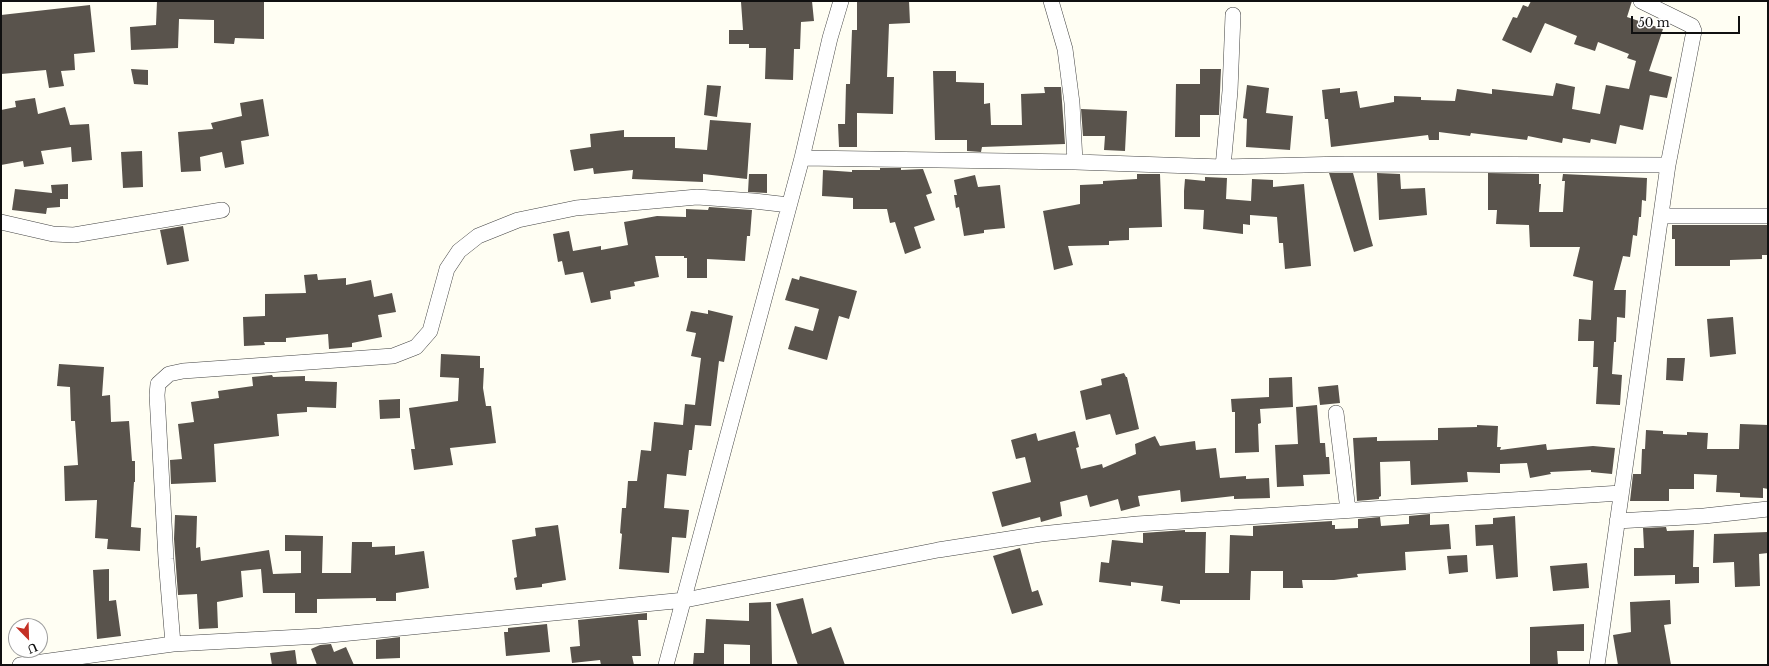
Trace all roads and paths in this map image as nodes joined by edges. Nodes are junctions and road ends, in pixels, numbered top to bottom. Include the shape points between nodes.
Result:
1 (841, 1) edge
2 (1051, 1) edge
3 (1641, 1) edge
4 (1233, 16) dead end
5 (802, 158) junction
6 (1075, 162) junction
7 (1668, 165) junction
8 (1223, 167) junction
9 (789, 205) junction
10 (222, 210) dead end
11 (1662, 216) junction
12 (1768, 216) edge
13 (1, 222) edge
14 (1336, 413) dead end
15 (1621, 493) junction
16 (1768, 509) edge
17 (1348, 510) junction
18 (1617, 522) junction
19 (685, 600) junction
20 (173, 644) junction
21 (20, 665) edge
22 (666, 665) edge
23 (1597, 665) edge

1 - 5 street
2 - 6 street via 1065,49 1072,103
3 - 7 street via 1694,28
4 - 8 street
5 - 6 street
5 - 9 street
6 - 8 street
7 - 8 street via 1345,164
7 - 11 street
9 - 19 street
9 - 20 street via 697,197 576,208 518,220 478,236 458,252 447,269 430,331 416,347 393,356 206,369 169,374 158,384 157,395
10 - 13 street via 74,235 53,234
11 - 12 street
11 - 15 street
14 - 17 street
15 - 17 street
15 - 18 street
16 - 18 street
17 - 19 street via 1137,524 1041,534 938,550
18 - 23 street
19 - 20 street via 320,636
19 - 22 street
20 - 21 street

